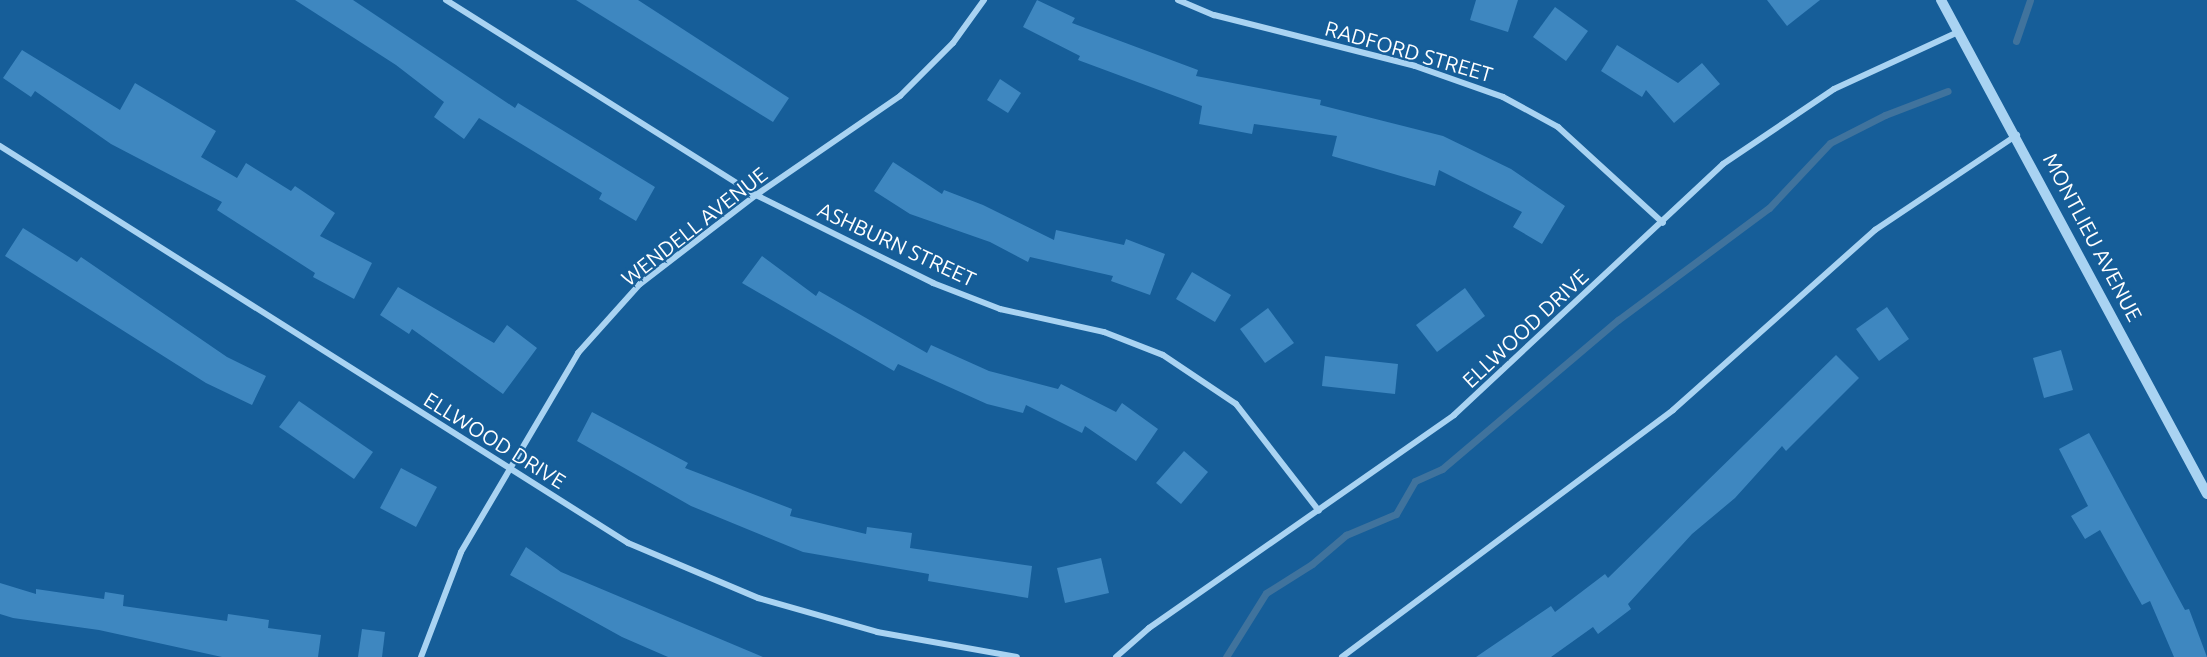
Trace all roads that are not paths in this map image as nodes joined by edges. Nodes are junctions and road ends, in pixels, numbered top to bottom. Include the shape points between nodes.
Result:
1 (446, 0) edge
2 (984, 0) edge
3 (1178, 0) edge
4 (1941, 0) edge
5 (1958, 32) junction
6 (2018, 135) junction
7 (0, 147) edge
8 (756, 195) junction
9 (1663, 223) junction
10 (508, 469) junction
11 (2207, 494) edge
12 (1319, 511) junction
13 (421, 657) edge
14 (1017, 657) edge
15 (1116, 657) edge
16 (1342, 657) edge

1 - 8 street, ASHBURN STREET
2 - 8 street, WENDELL AVENUE via 953,43 900,96
3 - 9 street, RADFORD STREET via 1214,15 1415,66 1503,97 1558,127
4 - 5 street, MONTLIEU AVENUE
5 - 6 street, MONTLIEU AVENUE
5 - 9 street, ELLWOOD DRIVE via 1834,88 1723,164
6 - 11 street, MONTLIEU AVENUE
6 - 16 street via 1875,230 1673,410
7 - 10 street, ELLWOOD DRIVE
8 - 10 street, WENDELL AVENUE via 640,284 578,353
8 - 12 street, ASHBURN STREET via 933,283 1000,309 1104,332 1163,355 1236,404
9 - 12 street, ELLWOOD DRIVE via 1454,415
10 - 13 street, WENDELL AVENUE via 461,552
10 - 14 street, ELLWOOD DRIVE via 628,543 758,598 877,632
12 - 15 street, ELLWOOD DRIVE via 1149,628

